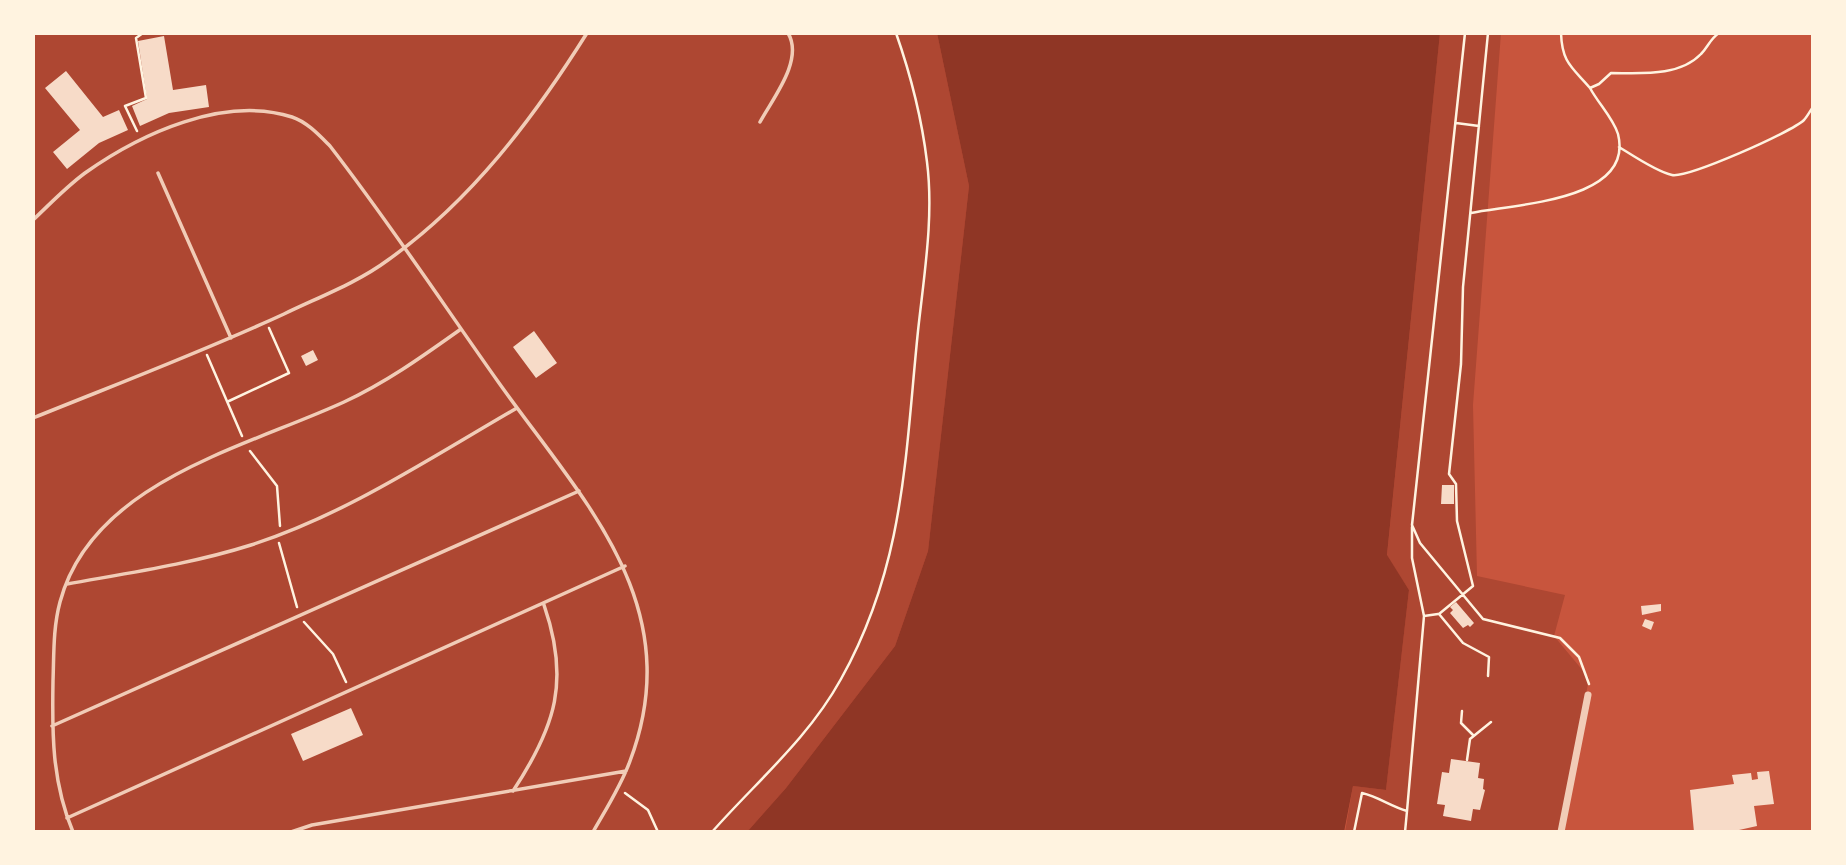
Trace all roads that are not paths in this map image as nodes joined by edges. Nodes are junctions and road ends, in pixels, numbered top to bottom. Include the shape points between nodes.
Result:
1 (587, 33) edge
2 (788, 33) edge
3 (760, 122) dead end
4 (158, 173) dead end
5 (33, 220) edge
6 (404, 248) junction
7 (460, 329) junction
8 (231, 338) junction
9 (517, 408) junction
10 (33, 418) edge
11 (579, 491) junction
12 (625, 566) junction
13 (66, 584) junction
14 (544, 605) junction
15 (1588, 695) road end
16 (52, 726) junction
17 (626, 771) junction
18 (513, 791) junction
19 (67, 818) junction
20 (332, 824) junction
21 (73, 832) edge
22 (291, 832) edge
23 (333, 832) edge
24 (593, 832) edge
25 (1561, 832) edge

1 - 6 lane via 511,143
2 - 3 lane via 792,46 788,71
4 - 8 lane
5 - 6 lane via 86,172 142,141 221,113 257,112 292,117 330,146
6 - 7 lane
6 - 8 lane via 357,279
7 - 9 lane
7 - 13 lane via 363,393 149,489 97,532
8 - 10 lane
9 - 11 lane
9 - 13 lane via 381,488 280,534 196,560
11 - 12 lane
11 - 16 lane
12 - 14 lane
12 - 17 lane via 638,603 646,652 643,709
13 - 16 lane via 54,637
14 - 18 lane via 557,648 557,693 545,736
14 - 19 lane
15 - 25 street
16 - 19 lane via 55,773
17 - 18 lane
17 - 24 lane
18 - 20 lane
19 - 21 lane
20 - 22 lane
20 - 23 lane

